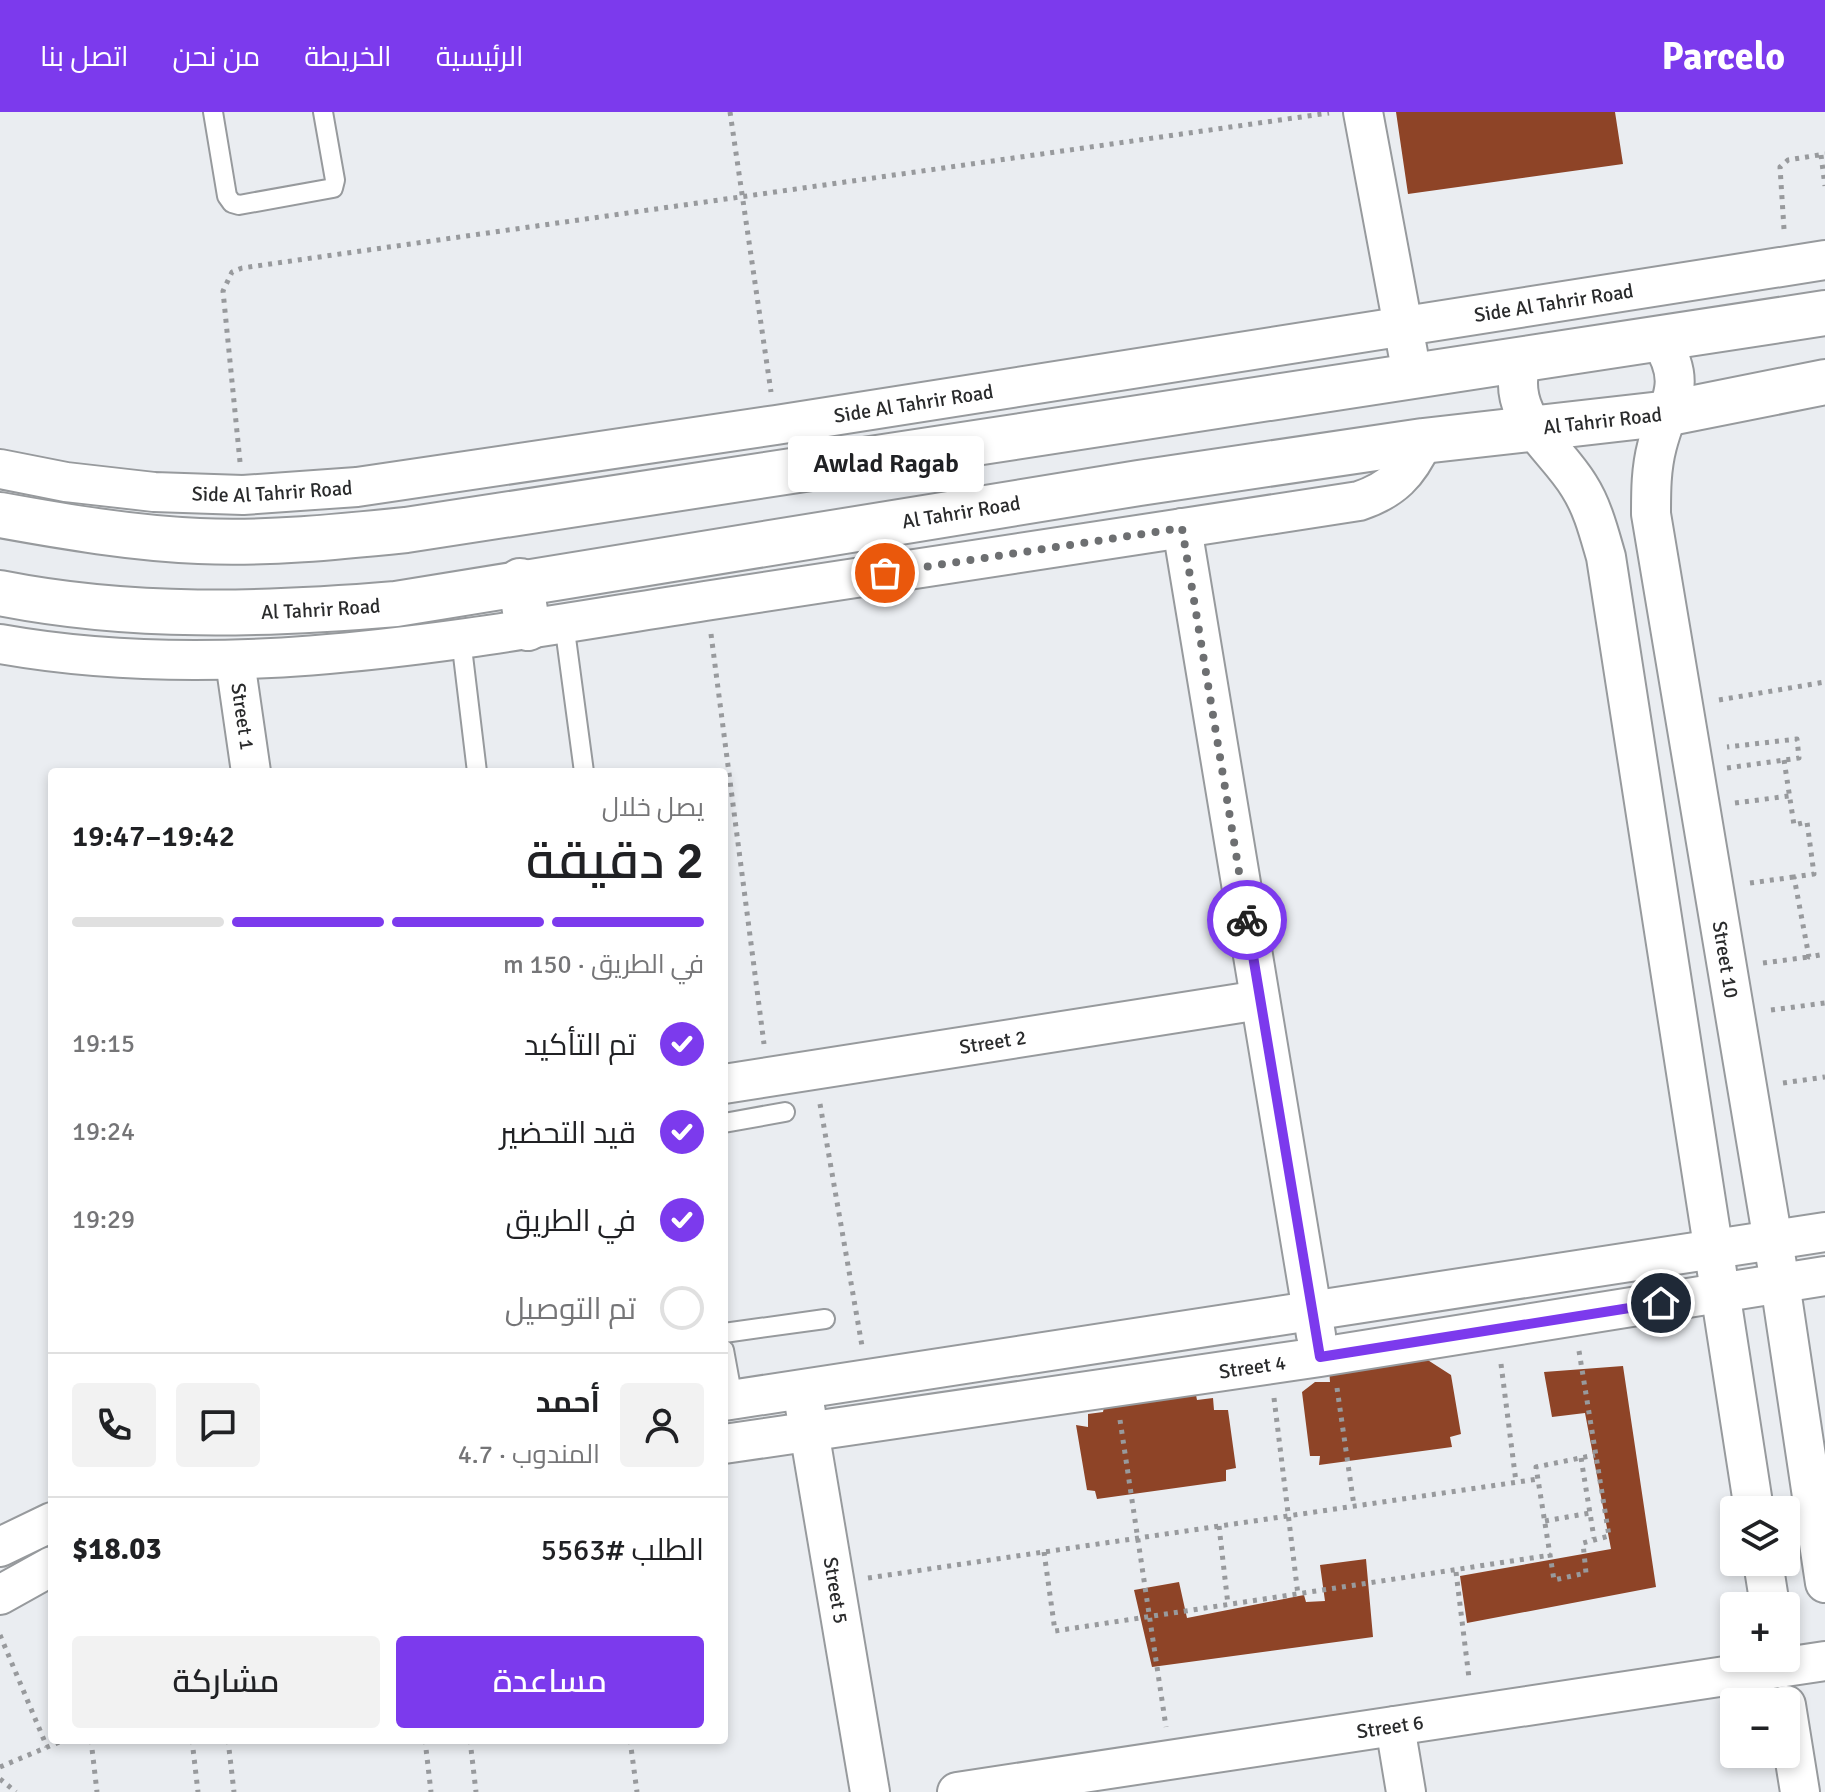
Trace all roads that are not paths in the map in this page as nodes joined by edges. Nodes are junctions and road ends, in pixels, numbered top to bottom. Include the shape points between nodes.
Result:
1 (213, 112) edge
2 (323, 112) edge
3 (1363, 112) edge
4 (1807, 263) edge
5 (1825, 313) edge
6 (1403, 327) junction
7 (1660, 340) junction
8 (1521, 362) junction
9 (1412, 376) junction
10 (1825, 382) edge
11 (1670, 413) junction
12 (1535, 431) junction
13 (1423, 441) junction
14 (0, 469) edge
15 (0, 515) edge
16 (1182, 528) junction
17 (520, 581) junction
18 (0, 593) edge
19 (546, 626) junction
20 (461, 639) junction
21 (0, 644) edge
22 (235, 661) junction
23 (250, 768) edge
24 (477, 768) edge
25 (583, 768) edge
26 (1260, 1000) junction
27 (728, 1083) edge
28 (785, 1112) dead end
29 (728, 1122) edge
30 (1825, 1232) edge
31 (1772, 1240) junction
32 (1711, 1249) junction
33 (1825, 1276) edge
34 (1780, 1283) junction
35 (1718, 1294) junction
36 (1312, 1311) junction
37 (825, 1319) dead end
38 (728, 1332) edge
39 (1326, 1356) junction
40 (802, 1389) junction
41 (728, 1400) edge
42 (809, 1432) junction
43 (728, 1443) edge
44 (1752, 1496) edge
45 (48, 1524) edge
46 (0, 1547) edge
47 (48, 1568) edge
48 (1825, 1583) edge
49 (0, 1595) edge
50 (1825, 1661) edge
51 (1783, 1683) edge
52 (1395, 1726) junction
53 (870, 1792) edge
54 (957, 1792) edge
55 (1406, 1792) edge
56 (1800, 1792) edge

1 - 2 lane via 227,196 239,205 333,188
3 - 6 street
4 - 6 street, Side Al Tahrir Road
5 - 7 street
6 - 9 street
6 - 14 street, Side Al Tahrir Road via 357,487 243,495 154,492
7 - 8 street
7 - 11 street, Street 10 via 1676,380
8 - 9 street
8 - 12 street via 1518,399
9 - 15 street via 406,530 307,540 200,541 93,532
10 - 11 street, Al Tahrir Road
11 - 12 street, Al Tahrir Road
11 - 31 street, Street 10 via 1657,445 1651,514
12 - 13 street, Al Tahrir Road
12 - 32 street via 1581,489 1606,557
13 - 16 street via 1400,481 1381,494
13 - 17 street, Al Tahrir Road
16 - 19 street
16 - 26 street
17 - 18 street, Al Tahrir Road via 396,604 285,613 111,609
17 - 19 street
19 - 20 street
19 - 25 lane
20 - 22 street
20 - 24 lane
21 - 22 street via 160,662
22 - 23 street, Street 1
26 - 27 street, Street 2
26 - 36 street
28 - 29 lane
30 - 31 street
31 - 32 street
31 - 34 street, Street 10
32 - 35 street
32 - 36 street
33 - 34 street, Street 4
34 - 35 street, Street 4
34 - 48 street, Street 10
35 - 39 street, Street 4
35 - 44 street
36 - 39 street
36 - 40 street
37 - 38 lane
39 - 42 street, Street 4
40 - 41 street
40 - 42 street, Street 5
42 - 43 street, Street 4
42 - 53 street, Street 5
45 - 46 street
47 - 49 street
50 - 51 street, Street 6
51 - 52 street, Street 6
51 - 56 street
52 - 54 street, Street 6
52 - 55 street

